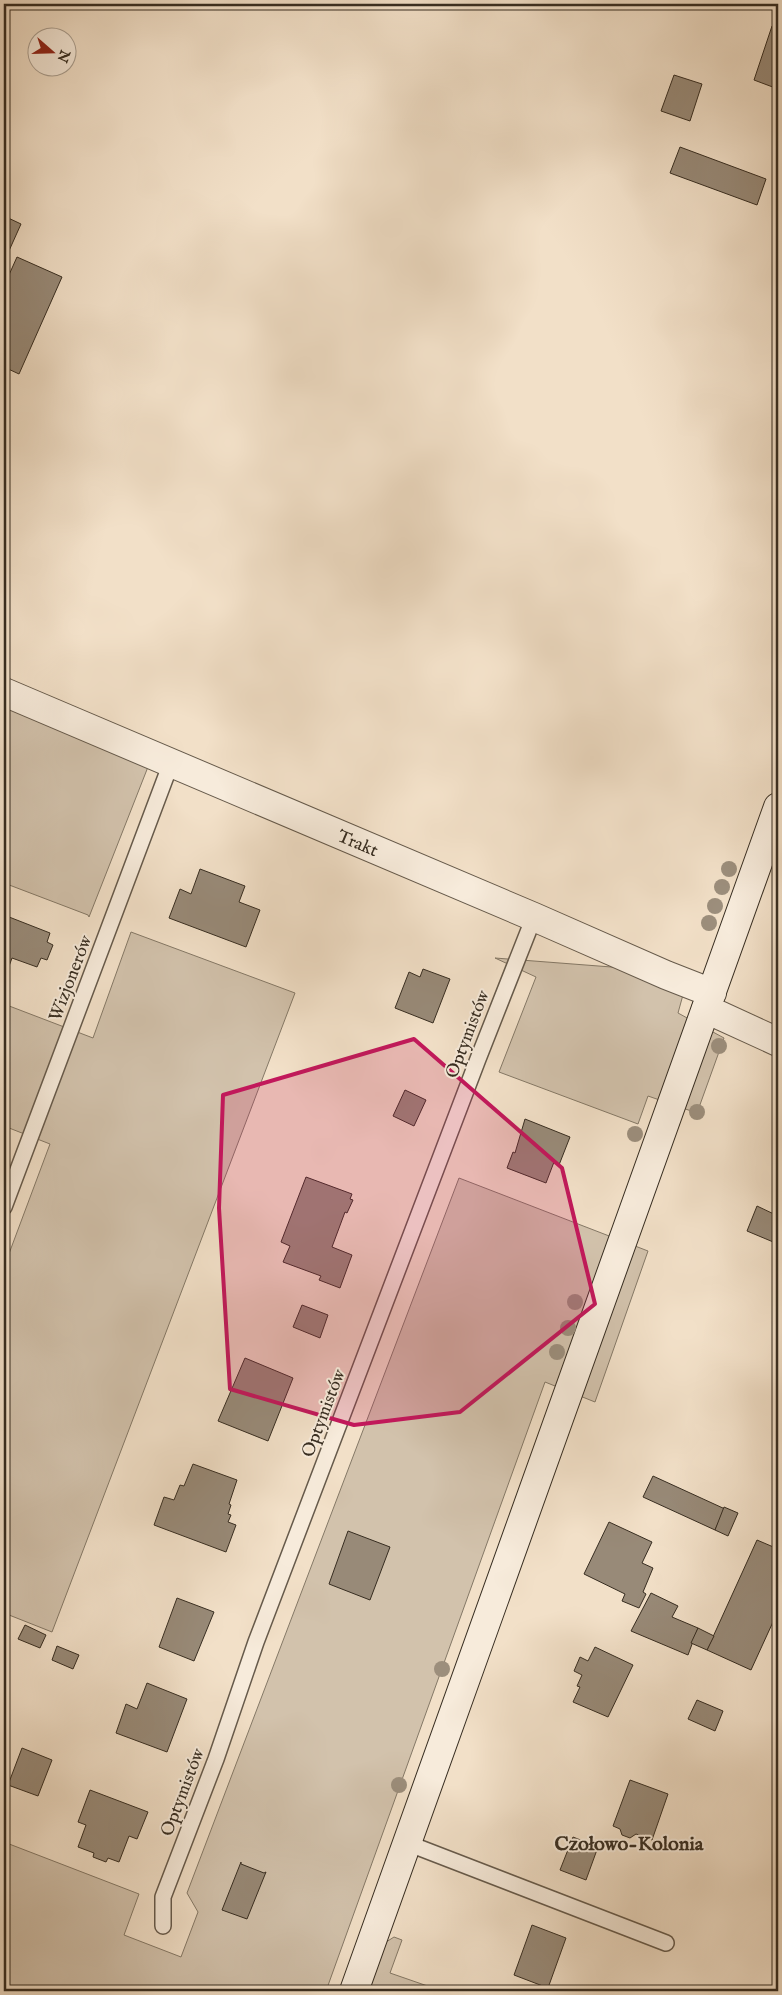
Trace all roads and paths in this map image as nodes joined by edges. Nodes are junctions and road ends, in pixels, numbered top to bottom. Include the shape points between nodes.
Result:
1 (4, 692) edge
2 (171, 763) junction
3 (778, 807) edge
4 (534, 917) junction
5 (709, 1001) junction
6 (778, 1042) edge
7 (4, 1207) edge
8 (407, 1843) junction
9 (163, 1926) dead end
10 (666, 1943) dead end
11 (354, 1991) edge

1 - 2 street, Trakt
2 - 4 street, Trakt
2 - 7 lane, Wizjonerów
3 - 5 street
4 - 5 street, Trakt via 666,975
4 - 9 lane, Optymistów via 256,1642 216,1759 163,1897
5 - 6 street, Trakt
5 - 8 street
8 - 10 lane
8 - 11 street

